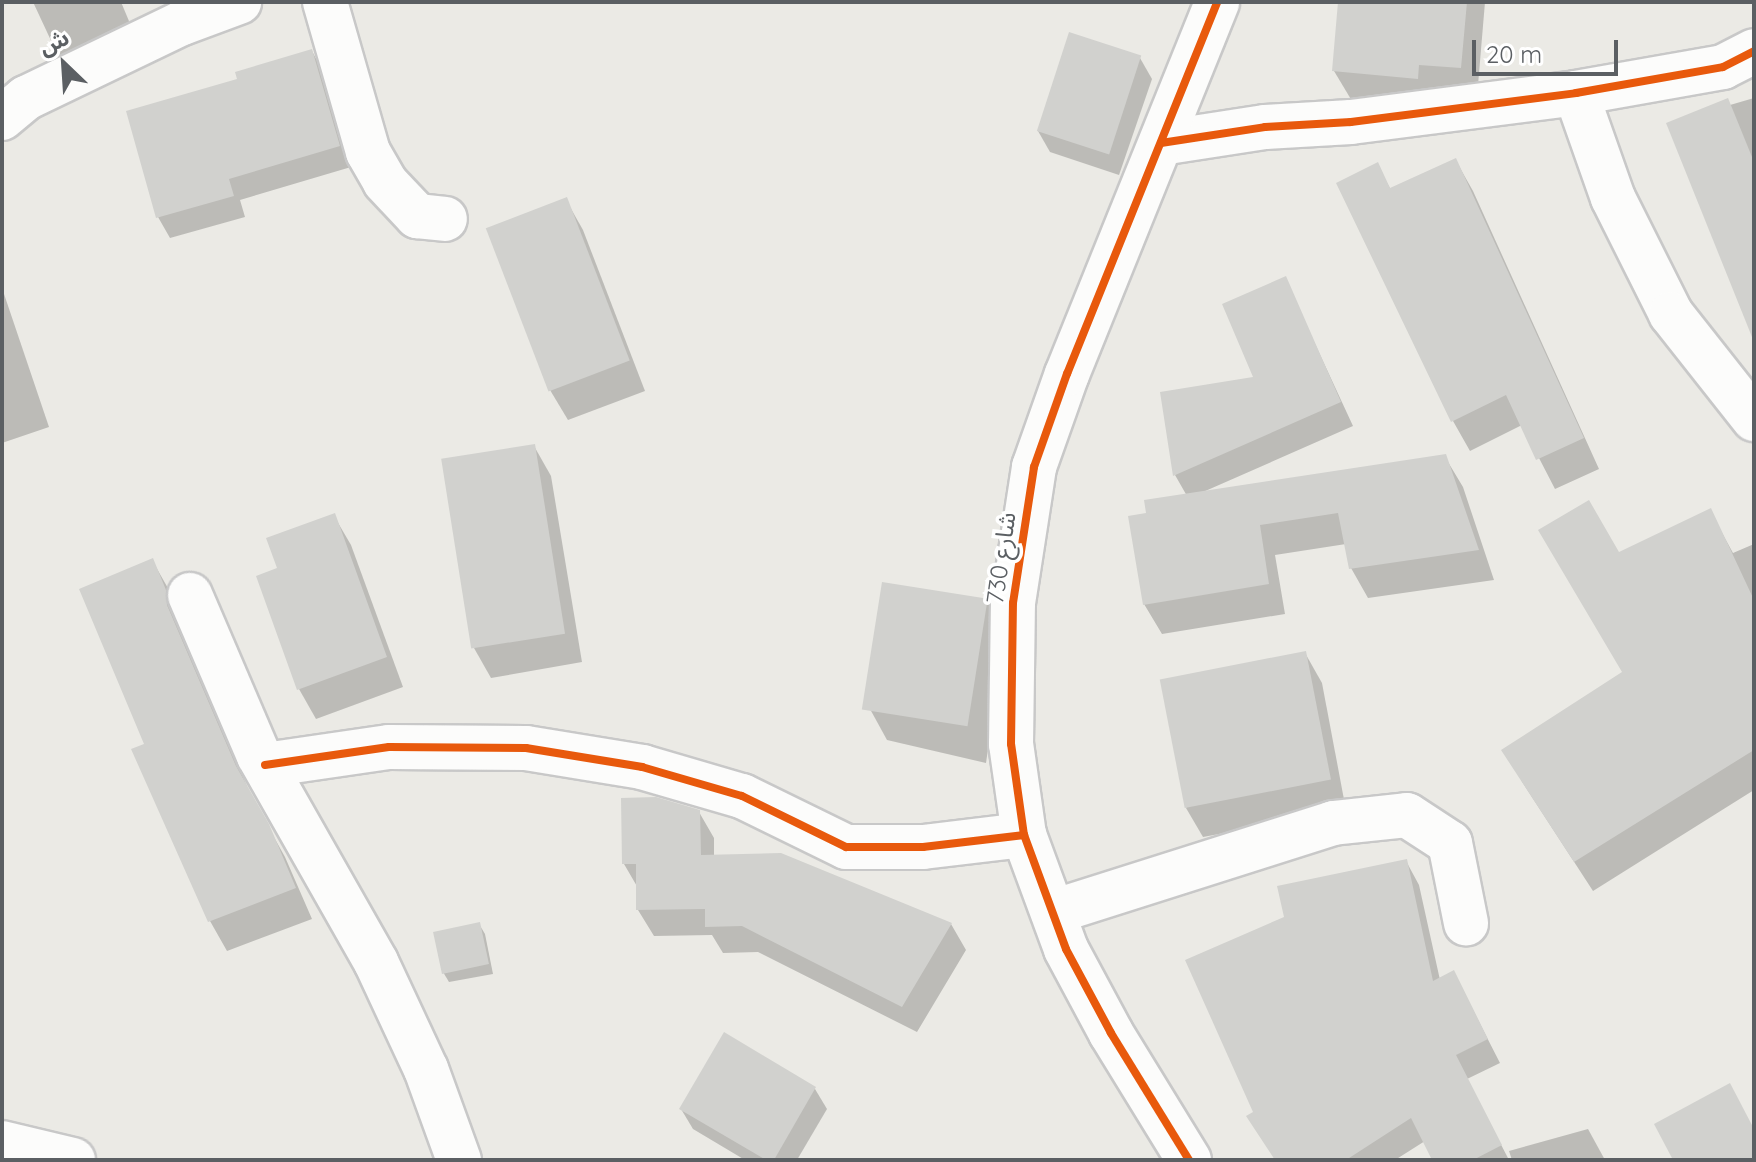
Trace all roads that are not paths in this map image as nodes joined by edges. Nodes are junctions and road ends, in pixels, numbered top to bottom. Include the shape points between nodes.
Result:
1 (239, 2) edge
2 (325, 2) edge
3 (1217, 2) edge
4 (1754, 51) edge
5 (1576, 93) junction
6 (2, 118) edge
7 (1161, 143) junction
8 (445, 219) dead end
9 (1754, 419) edge
10 (190, 595) dead end
11 (265, 765) junction
12 (1024, 835) junction
13 (1053, 912) junction
14 (1466, 923) dead end
15 (2, 1143) edge
16 (62, 1159) edge
17 (459, 1160) edge
18 (1189, 1160) edge

1 - 6 street via 54,84
2 - 8 street via 368,152 385,182 417,216
3 - 7 street, شارع 730
4 - 5 street via 1723,67
5 - 7 street
5 - 9 street via 1613,198 1671,314
7 - 12 street, شارع 730 via 1034,467 1013,603 1011,744
10 - 11 street
11 - 12 street via 389,747 526,748 642,767 742,796 846,847 923,847
11 - 17 street via 376,962 426,1069
12 - 13 street, شارع 730
13 - 14 street via 1333,823 1407,815 1450,843
13 - 18 street, شارع 730 via 1066,949 1111,1033
15 - 16 street

